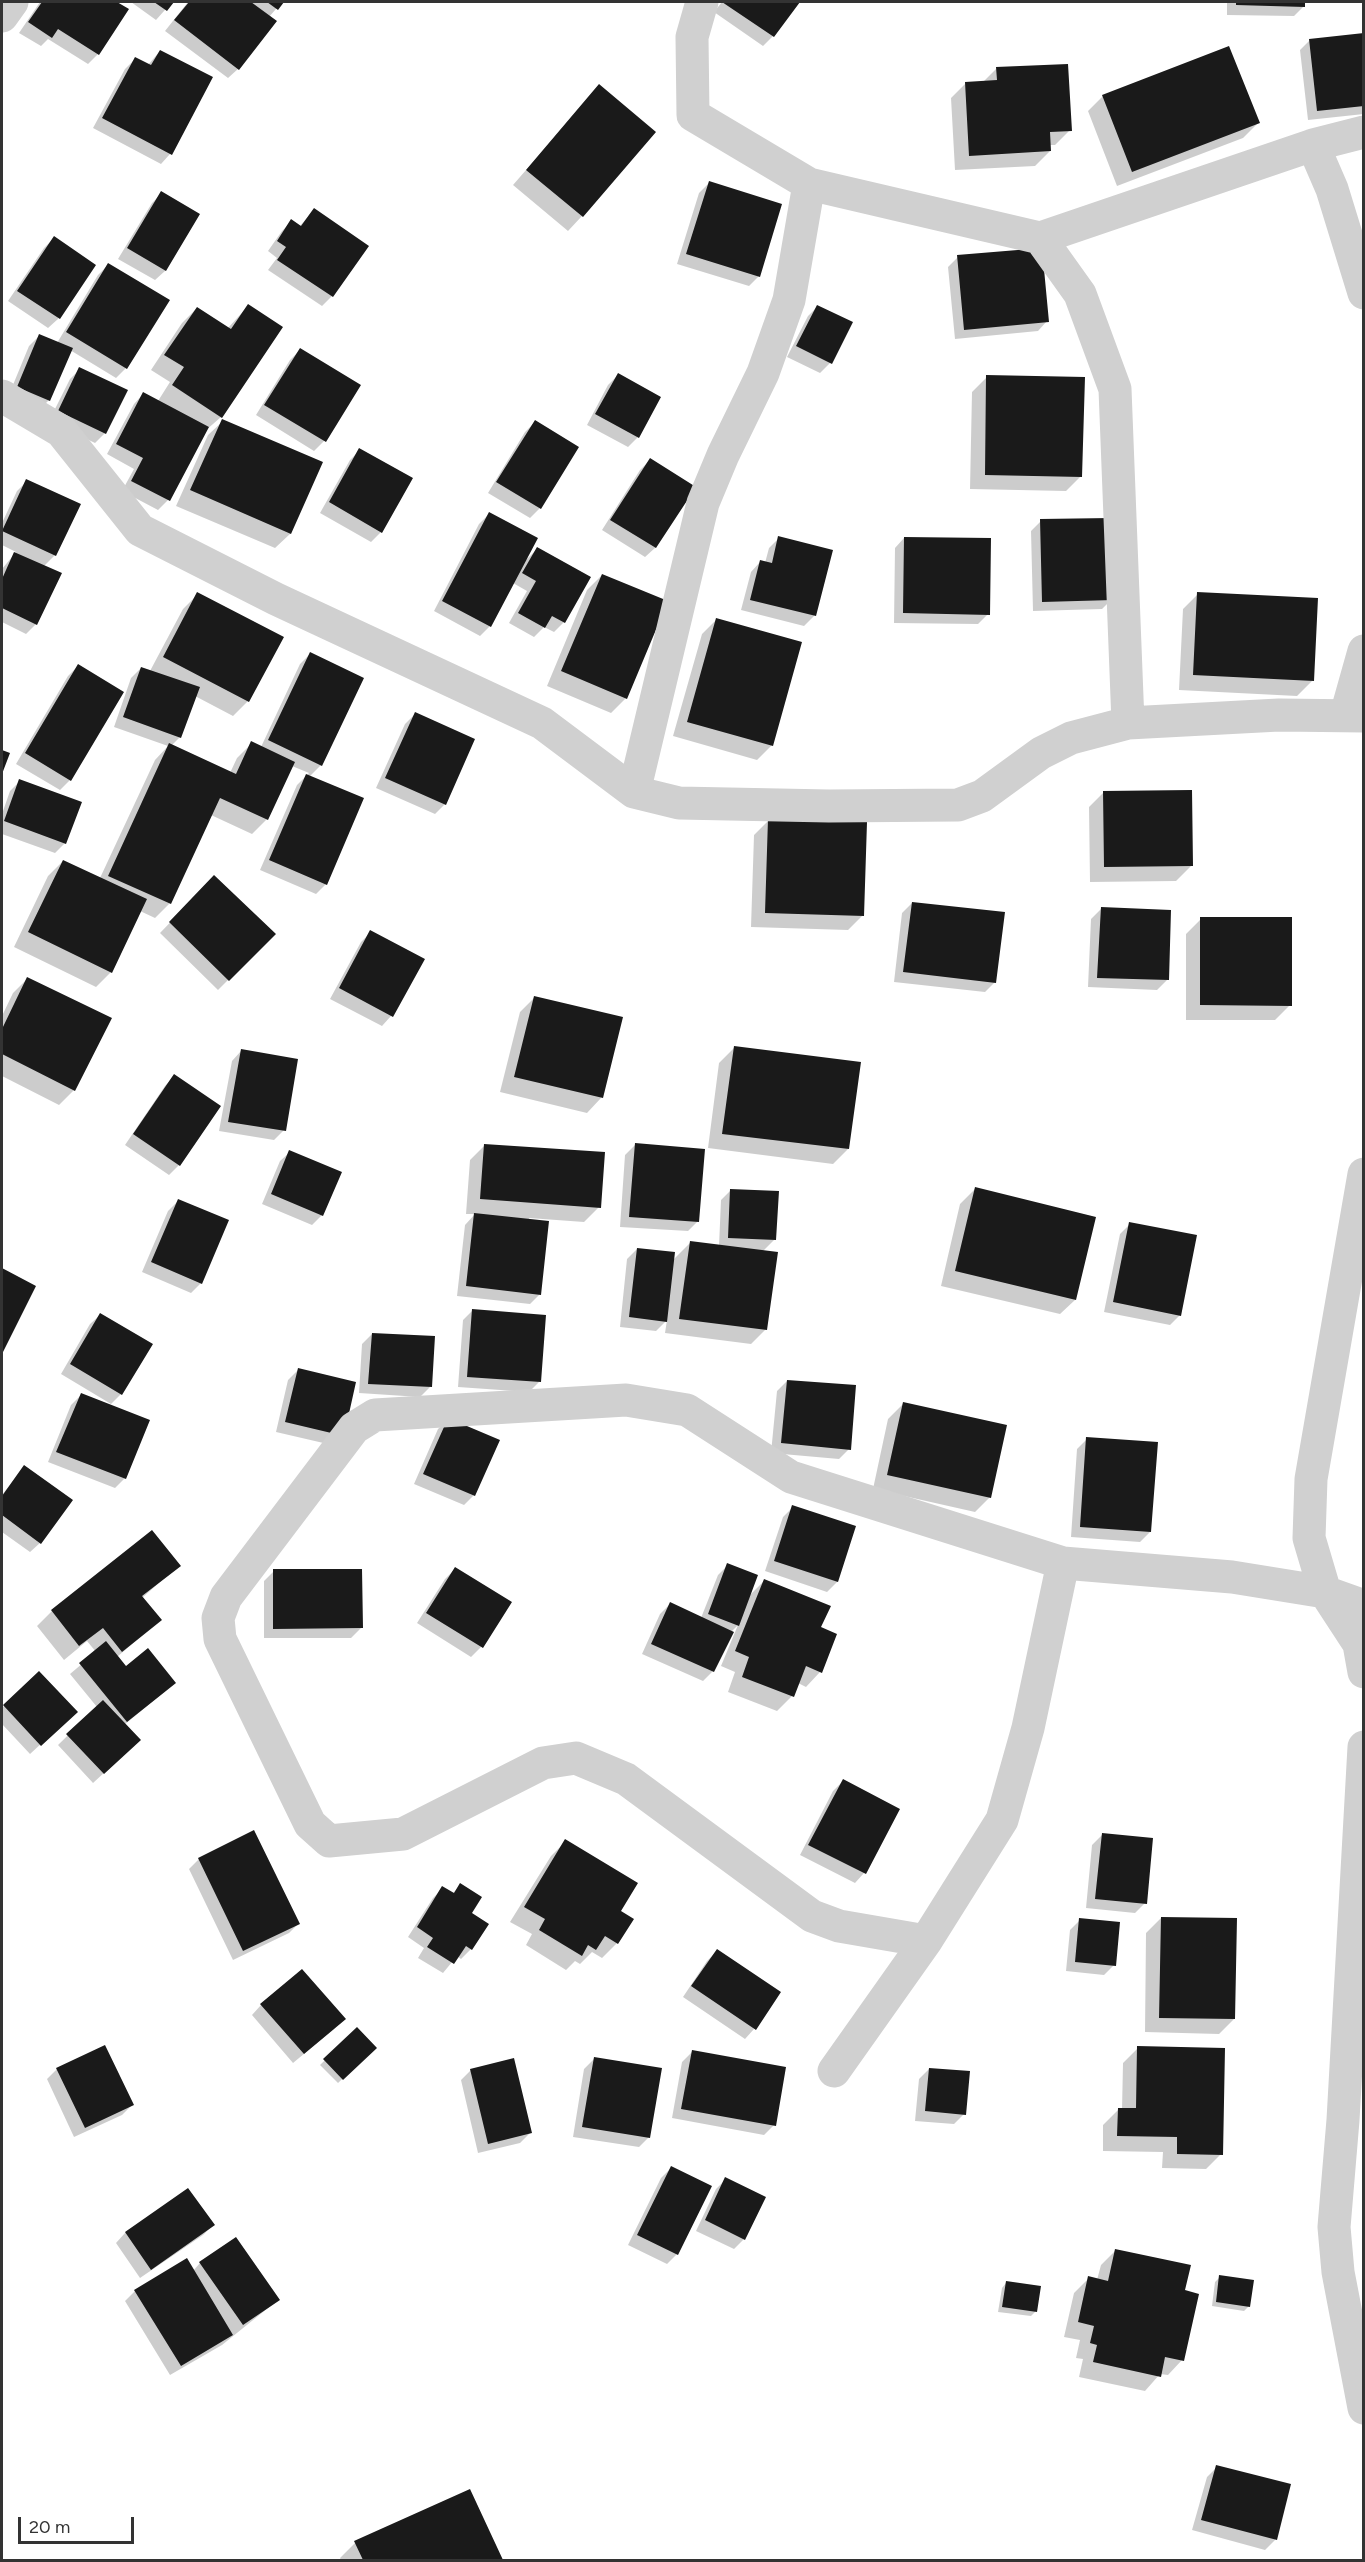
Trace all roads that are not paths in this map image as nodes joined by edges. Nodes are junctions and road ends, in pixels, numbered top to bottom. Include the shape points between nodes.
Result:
1 (12, 2) edge
2 (702, 2) edge
3 (2, 16) edge
4 (1364, 132) edge
5 (1313, 145) junction
6 (809, 184) junction
7 (1040, 238) junction
8 (1364, 293) edge
9 (2, 396) edge
10 (1364, 651) edge
11 (1355, 716) edge
12 (1128, 723) junction
13 (634, 792) junction
14 (1364, 1174) edge
15 (1063, 1563) junction
16 (1325, 1592) junction
17 (1364, 1606) edge
18 (1364, 1672) edge
19 (1364, 1747) edge
20 (926, 1941) junction
21 (834, 2071) dead end
22 (1364, 2408) edge

1 - 3 street
2 - 6 street via 692,37 693,115
4 - 5 street
5 - 7 street
5 - 8 street via 1332,189
6 - 7 street
6 - 13 street via 789,300 763,373 703,503
7 - 12 street via 1080,294 1115,389
9 - 13 street via 61,431 140,531 542,723
10 - 11 street
11 - 12 street via 1280,715
12 - 13 street via 1071,738 1041,753 982,796 958,806 679,803
14 - 16 street via 1311,1479 1309,1538
15 - 16 street via 1232,1576
15 - 20 street via 1028,1728 1002,1820
15 - 20 street via 791,1477 687,1410 626,1400 447,1409 375,1415 354,1428 226,1597 218,1618 220,1639 310,1824 329,1841 404,1834 543,1763 576,1758 626,1779 812,1916 839,1926
16 - 17 street
16 - 18 street via 1359,1644
19 - 22 street via 1334,2227 1338,2272
20 - 21 street

